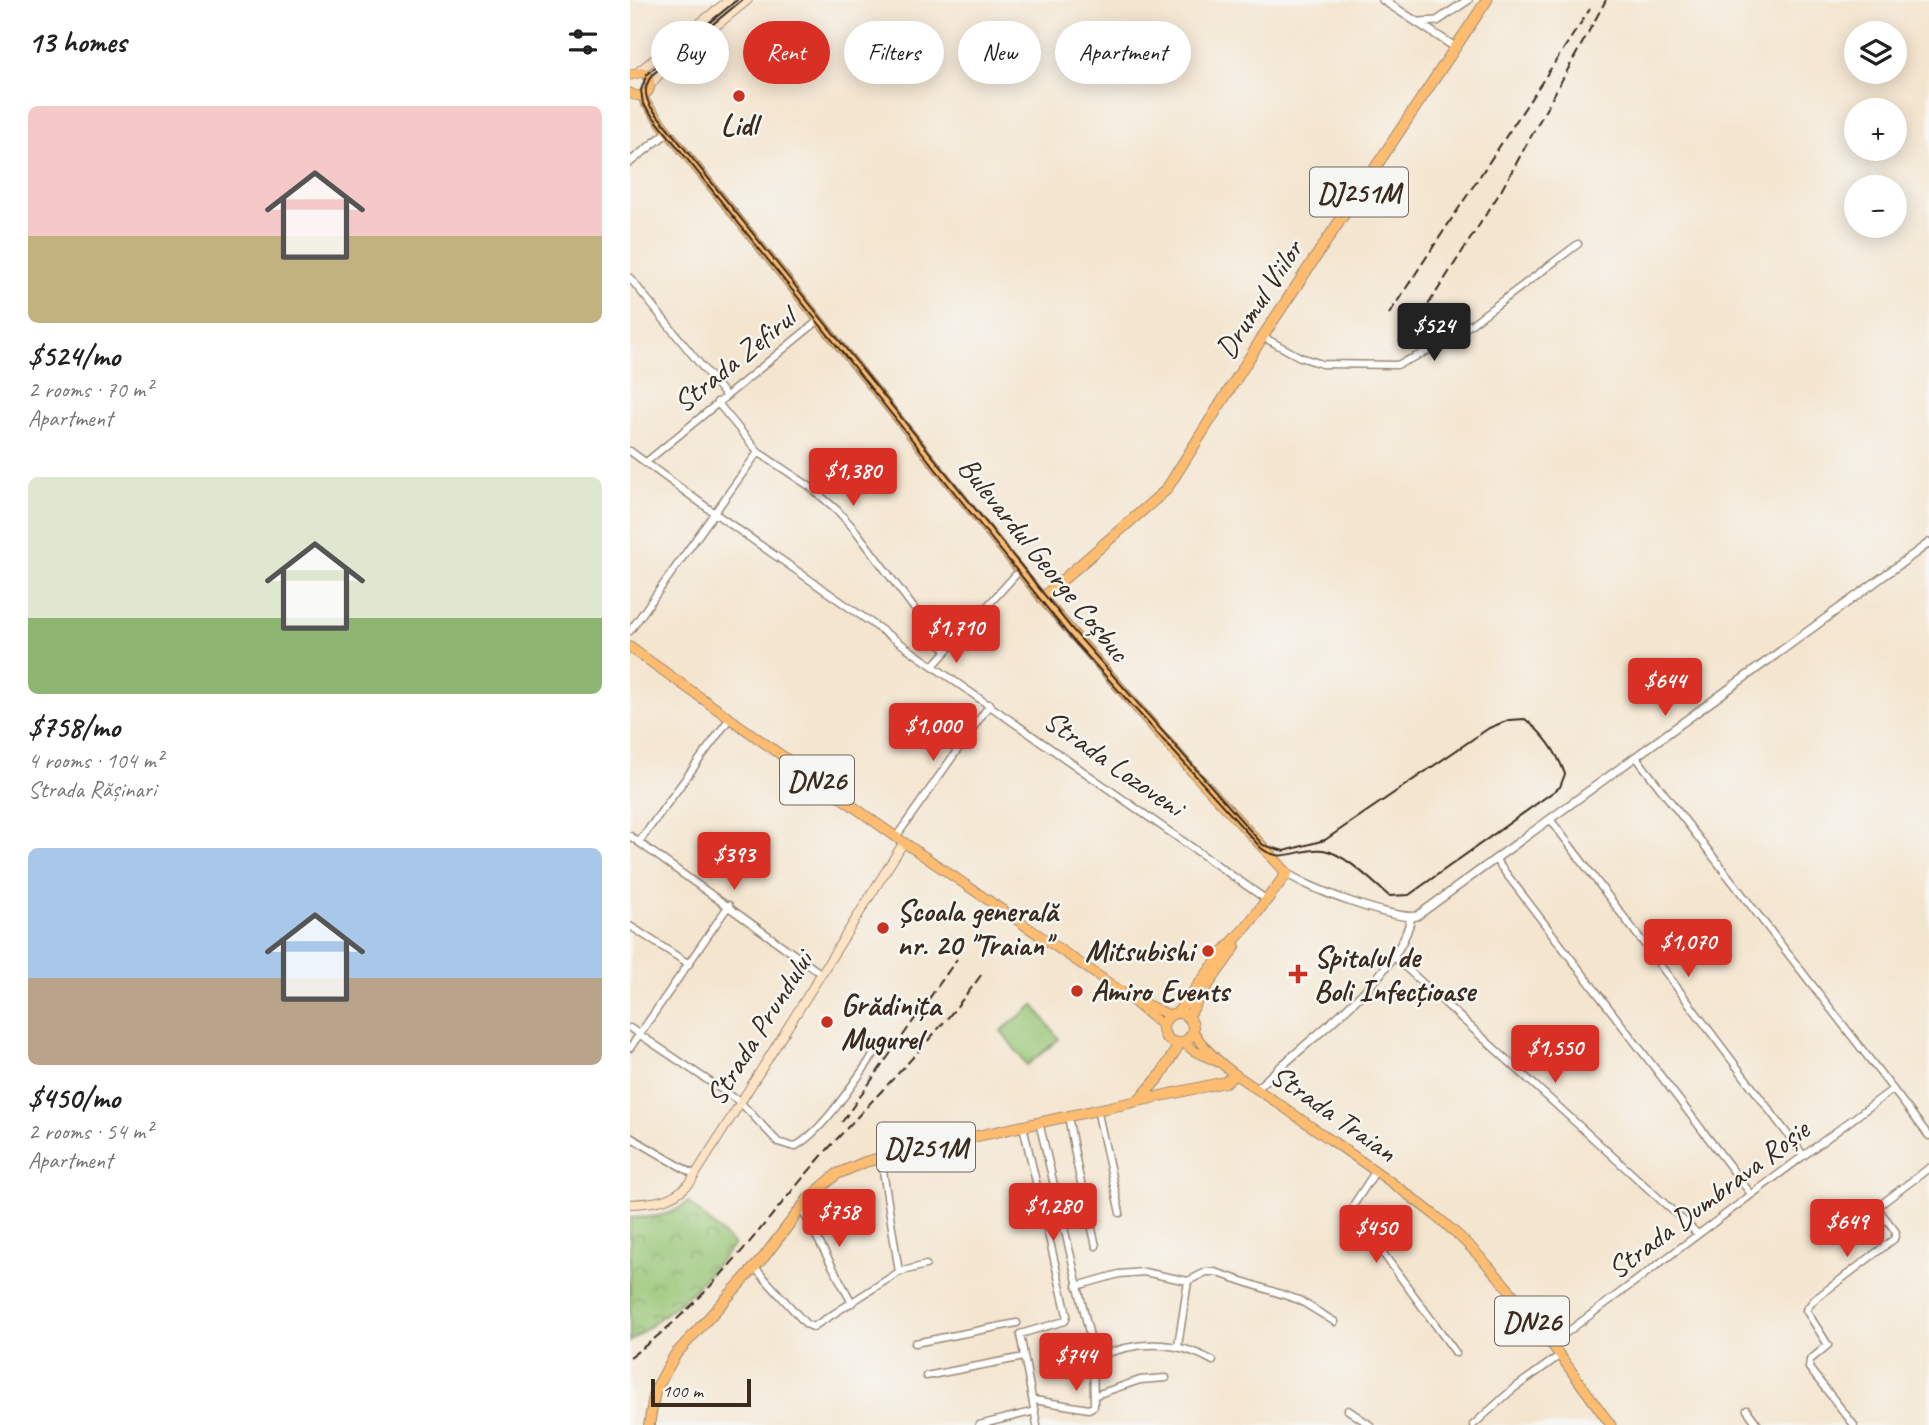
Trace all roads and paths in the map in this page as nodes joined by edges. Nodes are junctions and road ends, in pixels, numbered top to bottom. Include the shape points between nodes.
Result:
1 (729, 0) edge
2 (748, 0) edge
3 (1382, 0) edge
4 (1468, 0) edge
5 (1487, 0) edge
6 (722, 21) edge
7 (1419, 22) junction
8 (1455, 47) junction
9 (634, 73) edge
10 (651, 83) joint
11 (630, 93) edge
12 (643, 96) junction
13 (668, 132) junction
14 (630, 162) edge
15 (1578, 244) dead end
16 (630, 278) edge
17 (819, 320) junction
18 (1263, 337) junction
19 (725, 395) junction
20 (717, 402) junction
21 (630, 451) edge
22 (758, 452) junction
23 (645, 463) junction
24 (713, 512) junction
25 (1929, 543) edge
26 (1020, 570) junction
27 (1042, 598) junction
28 (630, 631) edge
29 (630, 647) edge
30 (946, 651) junction
31 (933, 666) junction
32 (990, 704) junction
33 (730, 718) junction
34 (1636, 757) junction
35 (1550, 819) junction
36 (630, 836) edge
37 (900, 840) junction
38 (639, 842) junction
39 (1495, 859) junction
40 (1287, 873) junction
41 (1268, 900) junction
42 (730, 905) junction
43 (1411, 917) junction
44 (630, 926) edge
45 (1247, 926) junction
46 (1393, 956) junction
47 (689, 964) junction
48 (820, 973) junction
49 (1122, 992) junction
50 (1173, 1014) junction
51 (1189, 1016) junction
52 (1163, 1026) junction
53 (630, 1028) edge
54 (1193, 1031) junction
55 (639, 1035) junction
56 (1169, 1040) junction
57 (1182, 1043) junction
58 (880, 1046) dead end
59 (630, 1048) edge
60 (1170, 1058) junction
61 (1220, 1063) junction
62 (1235, 1075) junction
63 (1257, 1089) junction
64 (1893, 1089) junction
65 (1139, 1100) junction
66 (740, 1102) junction
67 (1097, 1109) junction
68 (1068, 1116) junction
69 (1039, 1122) junction
70 (1023, 1126) junction
71 (1929, 1136) edge
72 (630, 1137) edge
73 (1804, 1156) junction
74 (881, 1158) junction
75 (1929, 1168) edge
76 (1375, 1172) junction
77 (695, 1175) junction
78 (1751, 1194) junction
79 (630, 1204) edge
80 (801, 1208) junction
81 (1120, 1213) dead end
82 (1698, 1234) junction
83 (1096, 1246) dead end
84 (926, 1265) dead end
85 (755, 1268) junction
86 (899, 1272) junction
87 (1188, 1281) junction
88 (1077, 1284) junction
89 (1060, 1285) junction
90 (852, 1303) junction
91 (1335, 1322) dead end
92 (1017, 1323) dead end
93 (915, 1343) dead end
94 (1550, 1345) junction
95 (1178, 1346) junction
96 (1456, 1353) dead end
97 (1559, 1356) junction
98 (1024, 1357) junction
99 (1095, 1358) junction
100 (1213, 1361) dead end
101 (926, 1376) dead end
102 (1166, 1378) dead end
103 (1096, 1395) junction
104 (1034, 1400) junction
105 (1348, 1409) dead end
106 (1746, 1410) dead end
107 (1035, 1411) junction
108 (649, 1425) edge
109 (979, 1425) edge
110 (1037, 1425) edge
111 (1370, 1425) edge
112 (1473, 1425) edge
113 (1611, 1425) edge
114 (1758, 1425) edge
115 (1854, 1425) edge

1 - 9 main road
2 - 6 main road
3 - 7 street
4 - 7 street via 1437,20
5 - 8 highway, Drumul Viilor / DJ251M
7 - 8 street
8 - 18 highway, Drumul Viilor / DJ251M
9 - 10 main road via 647,74
10 - 12 main road
11 - 12 main road
12 - 13 main road, Bulevardul George Coșbuc
13 - 14 street
13 - 17 main road, Bulevardul George Coșbuc
15 - 18 street via 1446,343 1397,365 1322,364
16 - 19 street
17 - 19 street, Strada Zefirul
17 - 26 main road, Bulevardul George Coșbuc
18 - 27 highway, Drumul Viilor / DJ251M via 1166,490
19 - 20 street, Strada Zefirul
20 - 22 street
20 - 23 street, Strada Zefirul
21 - 23 street, Strada Lozoveni
22 - 24 street
22 - 30 street via 837,510
23 - 24 street, Strada Lozoveni
24 - 28 street
24 - 31 street, Strada Lozoveni
25 - 34 street
26 - 27 main road, Bulevardul George Coșbuc
26 - 30 street
27 - 40 highway, Bulevardul George Coșbuc
29 - 33 main road, DN26
30 - 31 street
31 - 32 street, Strada Lozoveni
32 - 37 street, Strada Prundului
32 - 41 street, Strada Lozoveni
33 - 37 main road, DN26
33 - 38 street
34 - 35 street
34 - 64 street
35 - 39 street
35 - 73 street
36 - 38 street
37 - 48 main road, Strada Prundului
37 - 49 main road, DN26
38 - 42 street
39 - 43 street
39 - 78 street
40 - 41 highway
40 - 43 street, Bulevardul George Coșbuc via 1357,903
41 - 45 highway
42 - 47 street
42 - 48 street
43 - 46 street
44 - 47 street
45 - 50 highway
45 - 51 highway
46 - 63 street via 1355,1001
46 - 82 street
47 - 55 street
48 - 66 main road, Strada Prundului
49 - 50 main road, DN26
49 - 52 main road, DN26
50 - 51 highway, DN26
50 - 52 highway
51 - 54 highway, DN26
52 - 56 highway, DN26
53 - 55 street
54 - 57 highway
54 - 61 main road, Strada Traian / DN26
55 - 59 street
55 - 66 street
56 - 57 highway, DN26
56 - 60 highway
57 - 60 highway
57 - 61 main road, Strada Traian / DN26
58 - 66 street via 819,1127 794,1147 778,1142
60 - 65 highway
61 - 62 main road, Strada Traian / DN26
62 - 63 main road, Strada Traian / DN26
62 - 65 highway, DJ251M via 1225,1082
63 - 76 main road, Strada Traian / DN26
64 - 71 street
64 - 73 street, Strada Dumbrava Roșie
65 - 67 highway, DJ251M
66 - 77 main road, Strada Prundului
67 - 68 highway, DJ251M
67 - 81 street
68 - 69 highway, DJ251M
68 - 83 street
69 - 70 highway, DJ251M
69 - 88 street
70 - 74 highway, DJ251M
70 - 89 street
72 - 77 street
73 - 78 street, Strada Dumbrava Roșie
74 - 80 highway, DJ251M via 837,1174
74 - 86 street
75 - 115 street via 1880,1205 1896,1232 1890,1244 1806,1310 1828,1345 1810,1360 1809,1368
76 - 94 main road, Strada Traian / DN26 via 1439,1218 1480,1256
76 - 96 street via 1354,1204 1355,1215
77 - 79 main road, Strada Prundului via 682,1191 666,1200
78 - 82 street, Strada Dumbrava Roșie
80 - 85 highway, DJ251M
80 - 90 street
82 - 94 street, Strada Dumbrava Roșie
84 - 86 street
85 - 90 street via 810,1327
85 - 108 highway, DJ251M via 675,1355 656,1391
86 - 90 street
87 - 88 street via 1143,1272
87 - 91 street via 1214,1272 1299,1300
87 - 95 street
88 - 89 street
88 - 99 street
89 - 98 street via 1067,1319 1020,1334
92 - 93 street
94 - 97 main road, Strada Traian / DN26
95 - 99 street via 1137,1346
95 - 100 street
97 - 112 street
97 - 113 main road, Strada Traian / DN26
98 - 101 street
98 - 104 street
99 - 103 street
102 - 103 street via 1140,1380
103 - 104 street via 1089,1409
104 - 107 street
105 - 111 street
106 - 114 street
107 - 109 street
107 - 110 street

